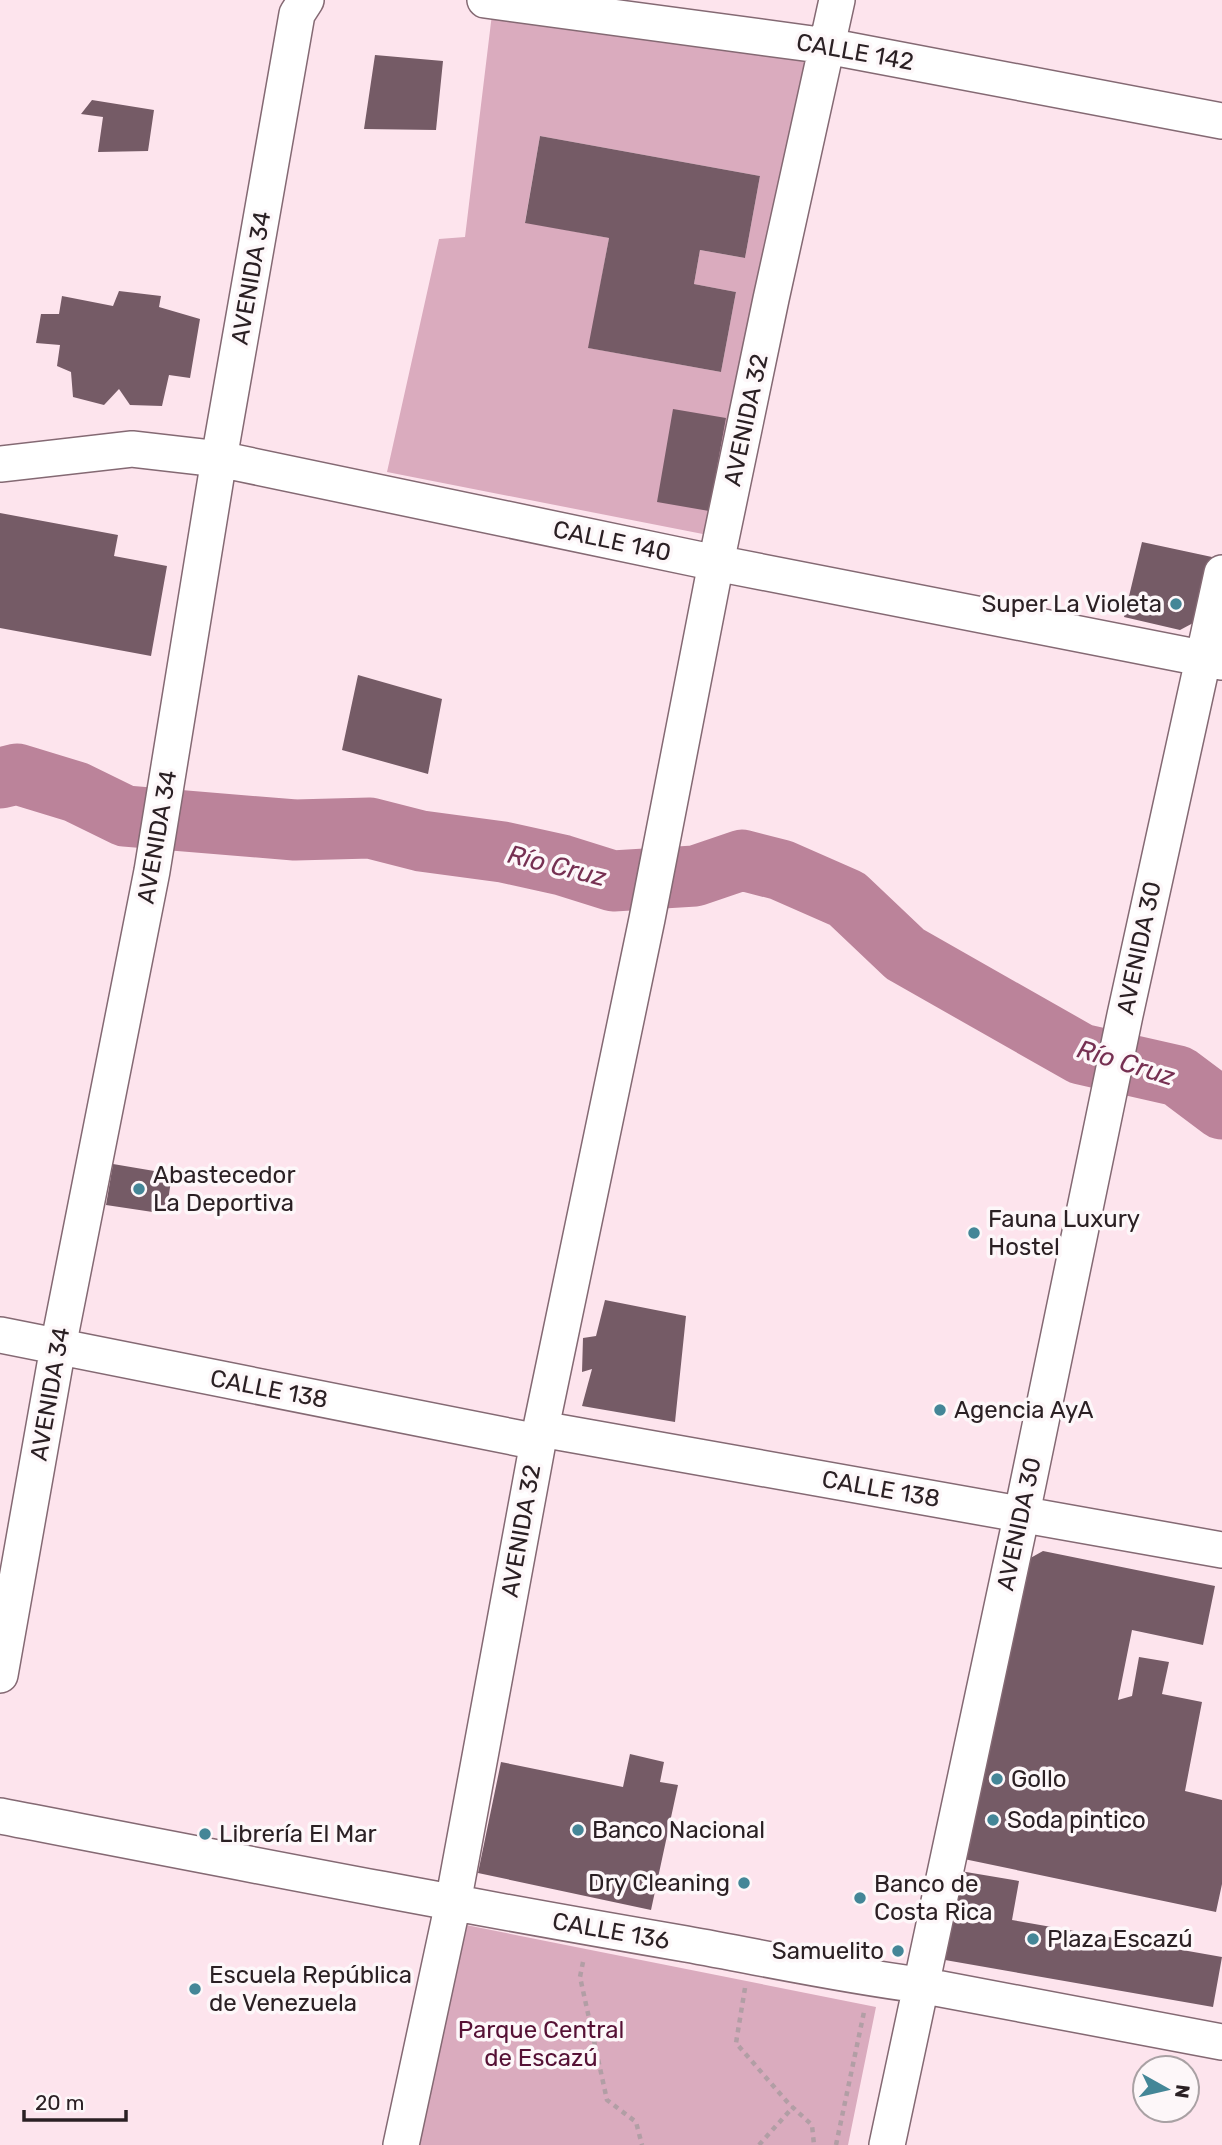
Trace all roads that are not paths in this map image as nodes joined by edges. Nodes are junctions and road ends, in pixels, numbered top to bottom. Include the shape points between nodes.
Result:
1 (306, 0) edge
2 (485, 0) edge
3 (837, 0) edge
4 (827, 46) junction
5 (1222, 121) edge
6 (219, 459) junction
7 (0, 464) edge
8 (716, 563) junction
9 (1222, 573) edge
10 (1212, 660) edge
11 (0, 1335) edge
12 (58, 1347) junction
13 (539, 1436) junction
14 (1022, 1513) junction
15 (1222, 1550) edge
16 (0, 1675) edge
17 (0, 1816) edge
18 (453, 1903) junction
19 (920, 1986) junction
20 (1222, 2042) edge
21 (401, 2145) edge
22 (887, 2145) edge

1 - 6 street, AVENIDA 34 via 298,15
2 - 4 street, CALLE 142
3 - 4 street, AVENIDA 32
4 - 5 street, CALLE 142
4 - 8 street, AVENIDA 32
6 - 7 street, CALLE 140 via 132,449
6 - 8 street, CALLE 140
6 - 12 street, AVENIDA 34 via 152,871
8 - 10 street, CALLE 140
8 - 13 street, AVENIDA 32
9 - 10 street, AVENIDA 30
10 - 14 street, AVENIDA 30 via 1125,1015
11 - 12 street, CALLE 138
12 - 13 street, CALLE 138
12 - 16 street, AVENIDA 34
13 - 14 street, CALLE 138
13 - 18 street, AVENIDA 32
14 - 15 street, CALLE 138
14 - 19 street, AVENIDA 30
17 - 18 street, CALLE 136
18 - 19 street, CALLE 136
18 - 21 street, AVENIDA 32
19 - 20 street, CALLE 136
19 - 22 street, AVENIDA 30

